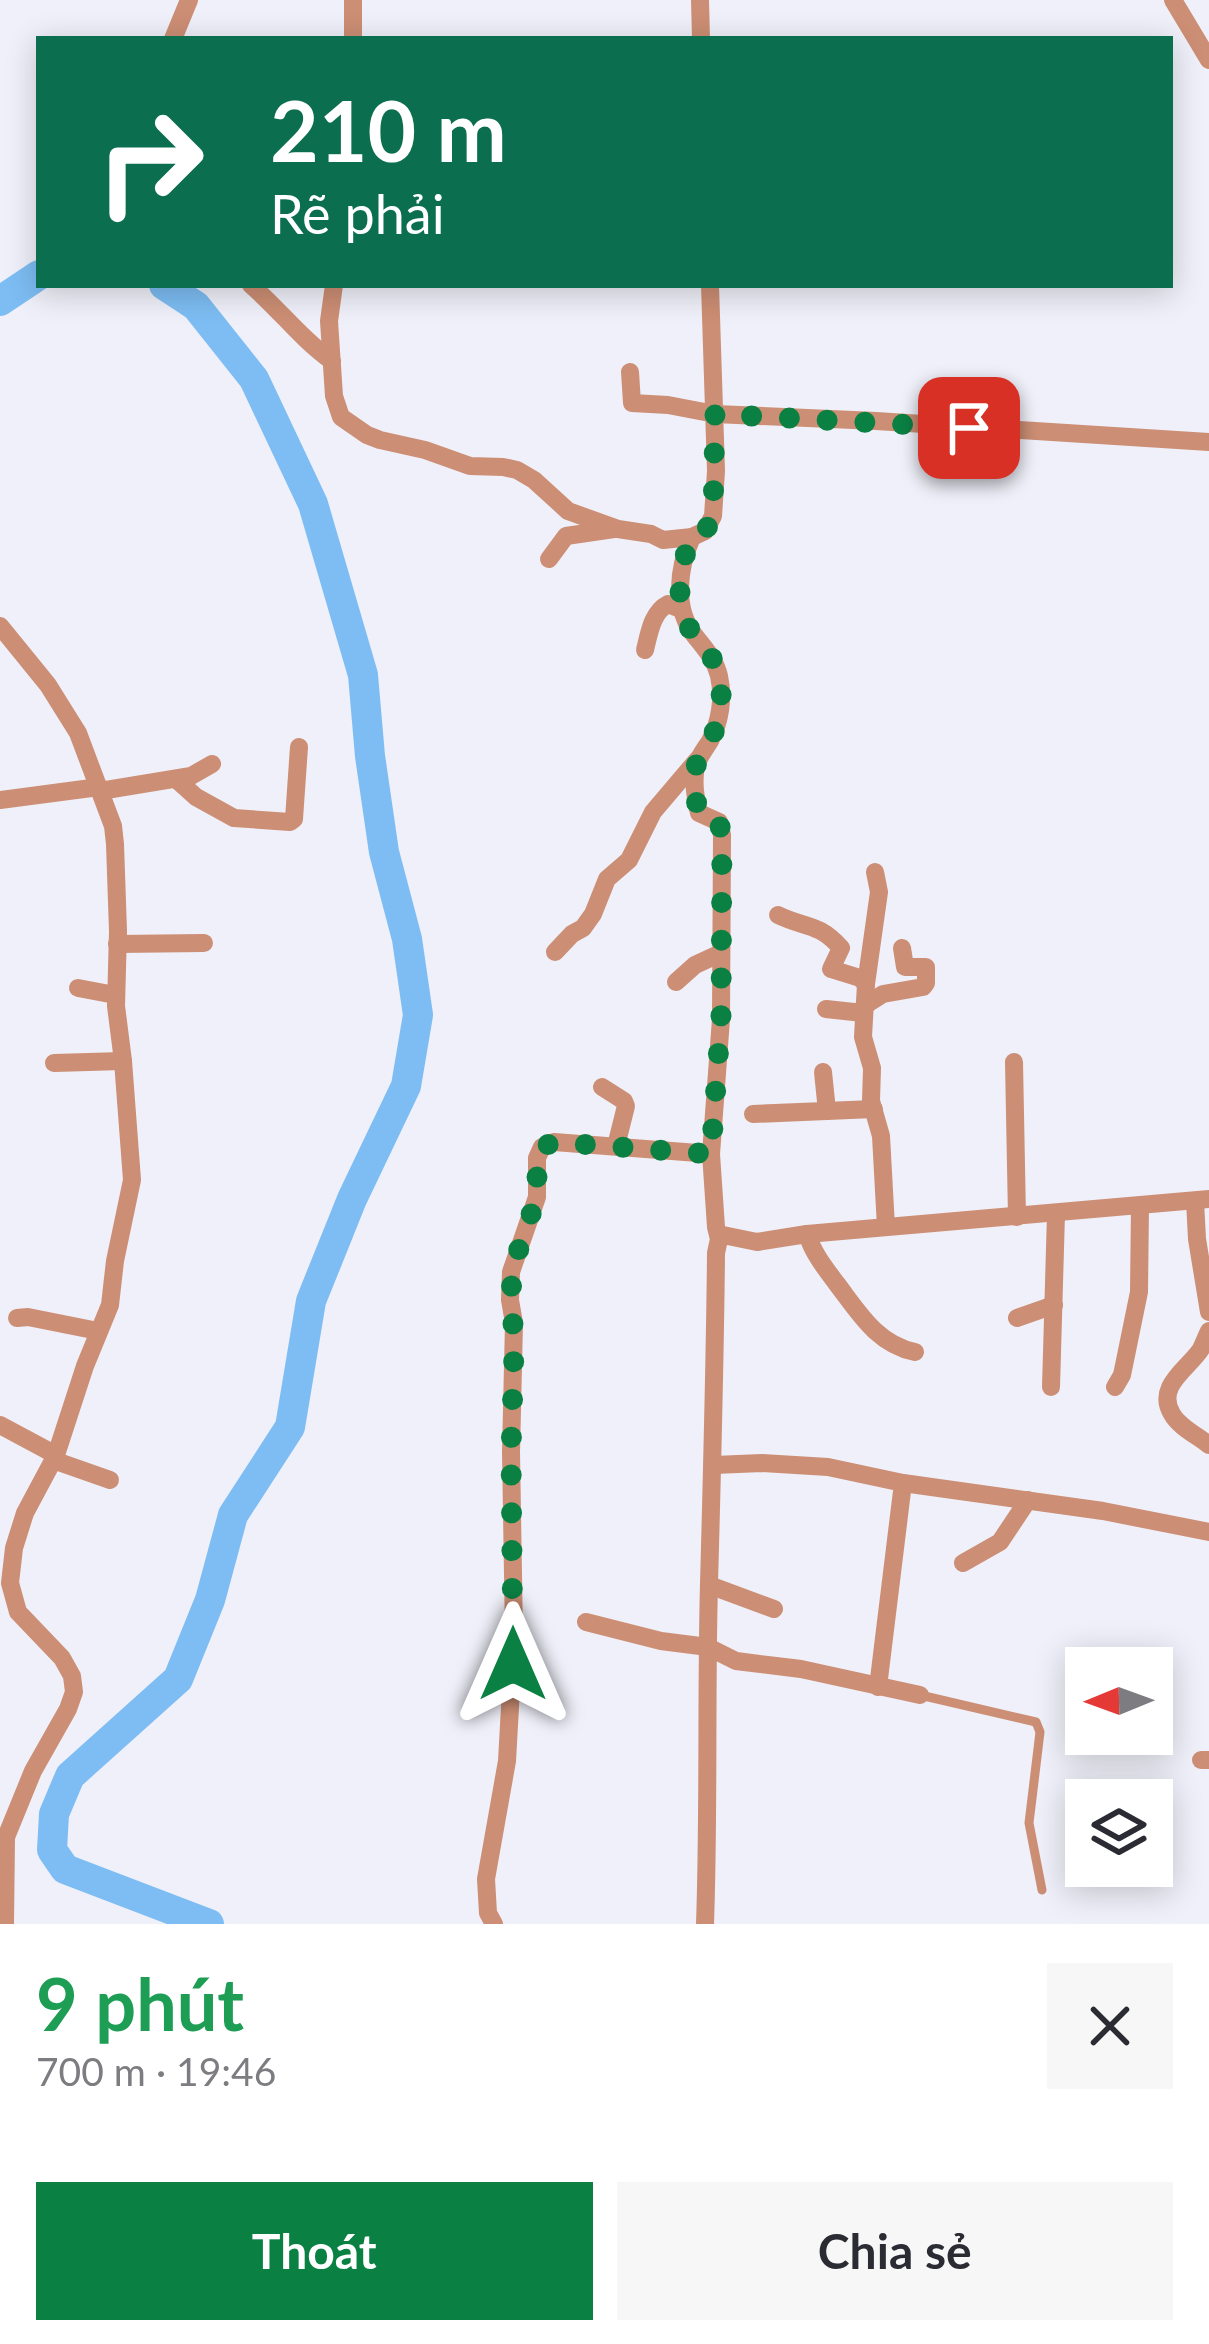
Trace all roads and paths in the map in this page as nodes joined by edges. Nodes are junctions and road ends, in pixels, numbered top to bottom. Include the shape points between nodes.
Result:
1 (189, 0) edge
2 (352, 0) edge
3 (700, 0) edge
4 (1173, 0) edge
5 (174, 36) edge
6 (353, 36) edge
7 (701, 36) edge
8 (1209, 60) edge
9 (254, 288) edge
10 (334, 288) edge
11 (710, 288) edge
12 (332, 361) junction
13 (630, 372) dead end
14 (715, 414) junction
15 (1209, 442) edge
16 (618, 529) junction
17 (692, 537) junction
18 (549, 559) dead end
19 (681, 609) junction
20 (0, 626) edge
21 (645, 650) dead end
22 (299, 747) dead end
23 (698, 759) junction
24 (212, 764) dead end
25 (176, 779) junction
26 (100, 789) junction
27 (0, 800) edge
28 (875, 872) dead end
29 (778, 914) dead end
30 (204, 943) dead end
31 (117, 944) junction
32 (902, 948) dead end
33 (555, 952) dead end
34 (721, 953) junction
35 (676, 982) dead end
36 (866, 984) junction
37 (78, 988) dead end
38 (115, 995) junction
39 (864, 1009) junction
40 (826, 1010) dead end
41 (123, 1061) junction
42 (1014, 1062) dead end
43 (54, 1063) dead end
44 (823, 1072) dead end
45 (602, 1087) dead end
46 (874, 1109) junction
47 (827, 1111) junction
48 (753, 1114) dead end
49 (616, 1146) junction
50 (711, 1154) junction
51 (1202, 1200) edge
52 (1140, 1206) junction
53 (1057, 1214) junction
54 (1017, 1217) junction
55 (886, 1227) junction
56 (718, 1234) junction
57 (806, 1234) junction
58 (1054, 1305) junction
59 (1209, 1312) edge
60 (17, 1318) dead end
61 (1017, 1318) dead end
62 (98, 1331) junction
63 (1209, 1331) edge
64 (915, 1352) dead end
65 (1051, 1387) dead end
66 (1115, 1387) dead end
67 (0, 1425) edge
68 (1209, 1445) edge
69 (54, 1457) junction
70 (714, 1466) junction
71 (110, 1480) dead end
72 (903, 1484) junction
73 (1028, 1500) junction
74 (1209, 1532) edge
75 (963, 1563) dead end
76 (709, 1585) junction
77 (774, 1609) dead end
78 (586, 1622) dead end
79 (708, 1647) junction
80 (878, 1687) junction
81 (920, 1695) joint
82 (1042, 1890) dead end
83 (3, 1922) edge
84 (494, 1924) edge
85 (705, 1924) edge

1 - 5 street
2 - 6 street
3 - 7 street
4 - 8 street
9 - 12 street
10 - 12 street
11 - 14 street
12 - 16 street via 341,417 367,435 470,466 517,470 568,511
13 - 14 street via 632,404
14 - 15 street
14 - 17 street via 713,516
16 - 17 street via 663,540
16 - 18 street via 566,536
17 - 19 street
19 - 21 street via 662,607
19 - 23 street via 720,678 719,721
20 - 26 street via 66,712
22 - 25 street via 290,822 226,815
23 - 33 street via 653,812 629,860 607,879 583,928
23 - 34 street via 699,813 719,822 722,835
24 - 25 street
25 - 26 street
26 - 27 street
26 - 31 street via 116,844
28 - 36 street
29 - 36 street via 826,933 841,948 831,970
30 - 31 street
31 - 38 street
32 - 39 street via 904,967 926,967 926,983 883,994
34 - 35 street
34 - 50 street
36 - 39 street
37 - 38 street
38 - 41 street
39 - 40 street
39 - 46 street
41 - 43 street
41 - 62 street via 132,1180 113,1292
42 - 54 street
44 - 47 street
45 - 49 street via 626,1106
46 - 47 street
46 - 55 street
47 - 48 street
49 - 50 street
49 - 84 street via 542,1147 537,1197 511,1272 514,1635 507,1761 486,1879
50 - 56 street
51 - 52 street
51 - 59 street via 1197,1239
52 - 53 street
52 - 66 street via 1139,1292
53 - 54 street
53 - 58 street
54 - 55 street
55 - 57 street
56 - 57 street via 757,1242
56 - 70 street
57 - 64 street via 866,1324
58 - 61 street
58 - 65 street
60 - 62 street
62 - 69 street
63 - 68 street via 1168,1397 1174,1418
67 - 69 street
69 - 71 street
69 - 83 street via 25,1513 10,1582 18,1612 62,1658 74,1692 6,1837
70 - 72 street via 800,1465
70 - 76 street
72 - 73 street
72 - 80 street
73 - 74 street
73 - 75 street via 1000,1542
76 - 77 street
76 - 79 street
78 - 79 street
79 - 80 street via 736,1660
79 - 85 street
80 - 81 street
81 - 82 lane via 1036,1722 1029,1823

